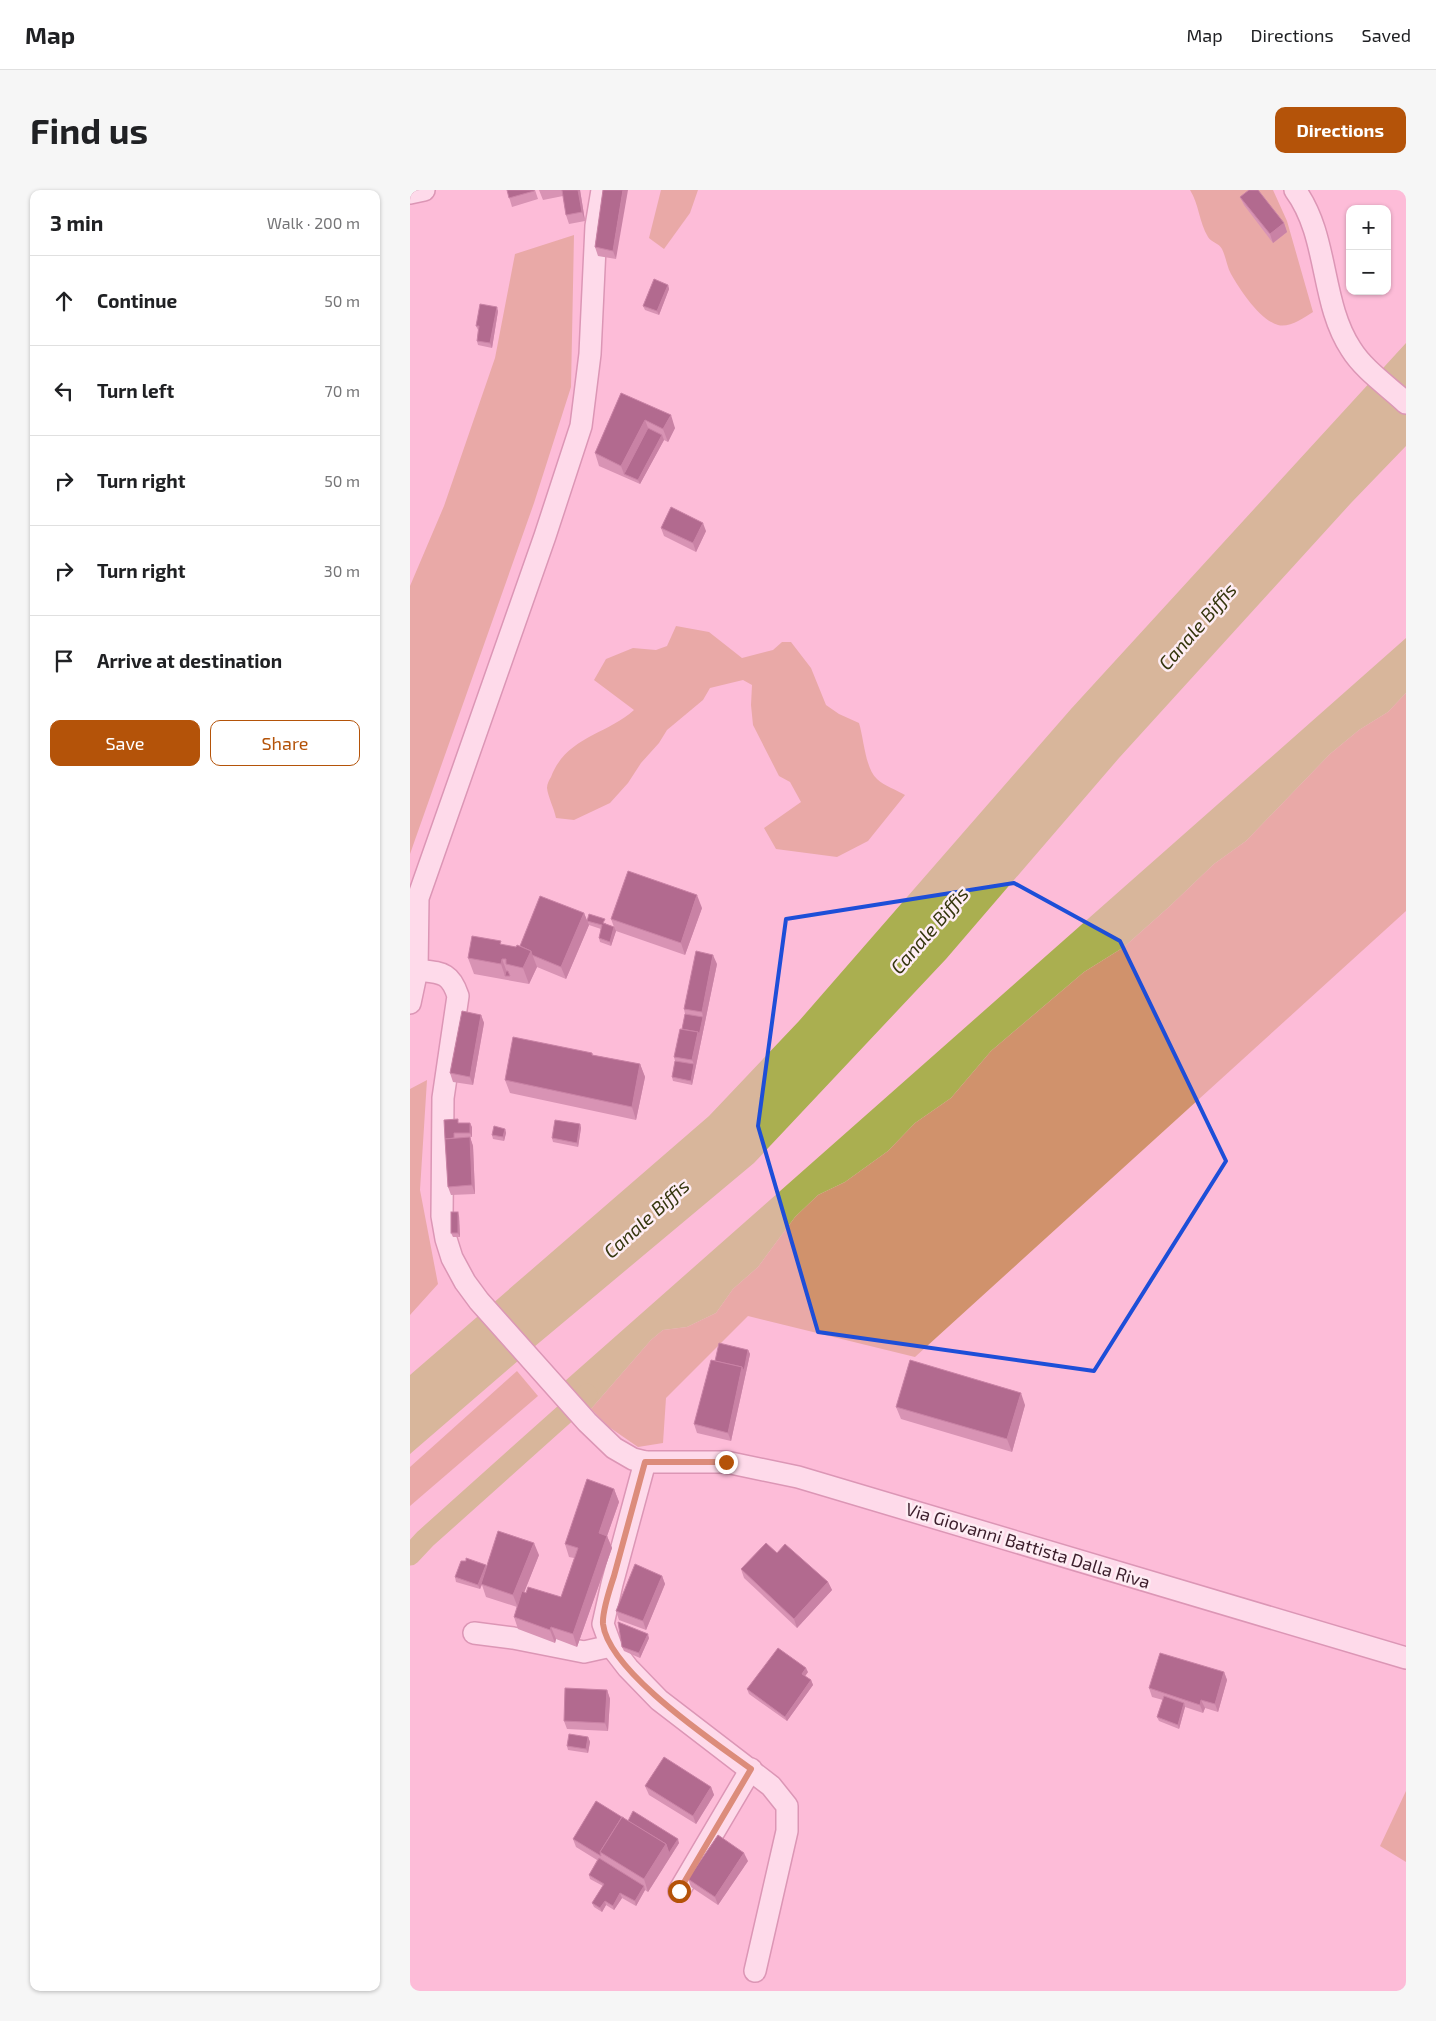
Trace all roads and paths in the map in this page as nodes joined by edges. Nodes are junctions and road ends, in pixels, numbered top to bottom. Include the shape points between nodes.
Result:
1 (424, 190) edge
2 (602, 190) edge
3 (1295, 190) edge
4 (410, 193) edge
5 (1406, 403) edge
6 (417, 970) junction
7 (410, 1004) edge
8 (645, 1462) junction
9 (474, 1632) dead end
10 (611, 1646) junction
11 (1406, 1658) edge
12 (751, 1769) junction
13 (679, 1891) dead end
14 (755, 1971) dead end

1 - 4 street
2 - 6 street via 596,226 590,354 580,426 542,545 418,898
3 - 5 street via 1314,226 1340,327 1351,350
6 - 7 street
6 - 8 street, Via Giovanni Battista Dalla Riva via 444,974 454,982 458,996 443,1098 442,1216 452,1258 479,1301 587,1422 614,1448
8 - 10 street via 603,1624
8 - 11 street, Via Giovanni Battista Dalla Riva via 726,1462 798,1477
9 - 10 street via 584,1652
10 - 12 street via 659,1700
12 - 13 street
12 - 14 street via 771,1786 786,1806 787,1831

